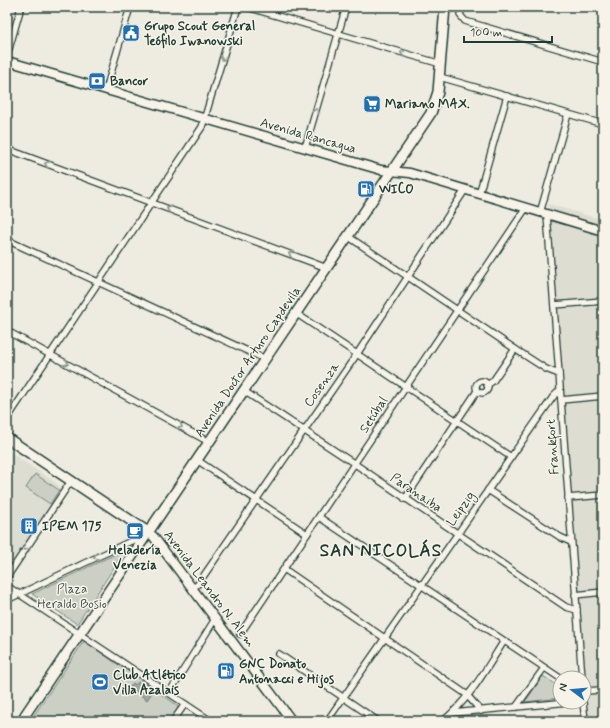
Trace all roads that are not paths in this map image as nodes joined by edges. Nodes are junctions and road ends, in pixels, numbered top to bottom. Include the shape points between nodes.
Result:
1 (21, 7) edge
2 (130, 7) edge
3 (238, 7) edge
4 (247, 7) edge
5 (346, 7) edge
6 (445, 7) edge
7 (462, 7) edge
8 (338, 34) junction
9 (7, 56) edge
10 (7, 61) edge
11 (603, 62) edge
12 (441, 64) junction
13 (440, 77) junction
14 (106, 90) junction
15 (507, 96) junction
16 (568, 114) junction
17 (205, 119) junction
18 (603, 124) edge
19 (305, 148) junction
20 (7, 149) edge
21 (392, 172) junction
22 (465, 190) junction
23 (479, 194) junction
24 (152, 202) junction
25 (526, 208) junction
26 (544, 214) junction
27 (603, 229) edge
28 (348, 237) junction
29 (7, 240) edge
30 (327, 268) junction
31 (407, 276) junction
32 (98, 282) junction
33 (603, 301) edge
34 (554, 305) junction
35 (457, 310) junction
36 (297, 314) junction
37 (7, 331) edge
38 (515, 349) junction
39 (49, 354) junction
40 (357, 354) junction
41 (265, 358) junction
42 (559, 374) junction
43 (488, 385) junction
44 (406, 386) junction
45 (560, 390) junction
46 (244, 391) junction
47 (477, 391) junction
48 (603, 396) edge
49 (561, 400) junction
50 (7, 419) edge
51 (457, 421) junction
52 (304, 431) junction
53 (7, 438) edge
54 (209, 442) junction
55 (511, 457) junction
56 (197, 460) junction
57 (355, 464) junction
58 (71, 481) junction
59 (488, 490) junction
60 (603, 495) edge
61 (568, 498) junction
62 (405, 499) junction
63 (256, 500) junction
64 (319, 517) junction
65 (307, 534) junction
66 (458, 534) junction
67 (146, 535) junction
68 (571, 542) junction
69 (284, 569) junction
70 (7, 577) edge
71 (7, 586) edge
72 (422, 586) junction
73 (192, 589) junction
74 (603, 592) edge
75 (19, 594) junction
76 (575, 595) junction
77 (7, 600) edge
78 (577, 610) junction
79 (216, 619) junction
80 (80, 634) junction
81 (240, 634) dead end
82 (386, 638) junction
83 (504, 641) junction
84 (279, 654) dead end
85 (544, 668) junction
86 (581, 670) edge
87 (552, 673) edge
88 (603, 690) edge
89 (592, 691) edge
90 (169, 693) junction
91 (468, 695) junction
92 (344, 697) junction
93 (185, 704) junction
94 (552, 704) edge
95 (516, 707) junction
96 (584, 710) edge
97 (481, 711) junction
98 (453, 713) junction
99 (24, 718) edge
100 (15, 721) edge
101 (173, 721) edge
102 (211, 721) edge
103 (292, 721) edge
104 (327, 721) edge
105 (378, 721) edge
106 (443, 721) edge
107 (585, 721) edge

1 - 9 street
2 - 14 street
3 -> 17 street
4 - 8 street
5 - 8 street
6 - 12 main road, Avenida Doctor Arturo Capdevila
7 - 11 street via 461,18 465,21
12 -> 8 street
19 -> 8 street
10 - 14 main road, Avenida Rancagua
12 - 13 main road, Avenida Doctor Arturo Capdevila
13 - 15 street
13 - 21 main road, Avenida Doctor Arturo Capdevila via 434,106
14 - 17 main road, Avenida Rancagua
15 - 16 street
15 - 23 street
16 - 18 street
16 - 26 street
17 - 19 main road, Avenida Rancagua
17 - 24 street
19 - 21 main road, Avenida Rancagua
24 -> 20 street
21 - 22 main road, Avenida Rancagua via 410,173
21 - 28 main road, Avenida Doctor Arturo Capdevila
22 - 23 main road, Avenida Rancagua
22 - 31 street, Cosenza
23 - 25 main road, Avenida Rancagua
30 -> 24 street
24 - 32 street
25 - 26 main road, Avenida Rancagua
25 - 35 street, Setúbal
26 - 27 main road, Avenida Rancagua
26 - 34 street, Frankfort
28 - 30 main road, Avenida Doctor Arturo Capdevila
28 - 31 street
29 - 32 street
30 - 36 main road, Avenida Doctor Arturo Capdevila
31 - 35 street
31 - 40 street, Cosenza
32 - 39 street
32 - 41 street
33 - 34 street
34 - 42 street, Frankfort
35 - 38 street
35 - 44 street, Setúbal
36 - 40 street
36 - 41 main road, Avenida Doctor Arturo Capdevila
37 - 39 street
38 - 42 street via 546,369
38 - 43 street
39 - 50 street
39 -> 54 street
40 - 44 street
40 - 52 street, Cosenza
41 - 46 main road, Avenida Doctor Arturo Capdevila
42 - 45 street, Frankfort
43 - 47 street via 485,392
43 - 47 street via 483,381 478,382
44 - 51 street
44 - 57 street, Setúbal
45 - 49 street, Frankfort
45 - 55 street, Leipzig
46 - 52 street, Paranaiba
46 - 54 main road, Avenida Doctor Arturo Capdevila
47 - 51 street
48 - 49 street
49 - 61 street, Frankfort
51 - 55 street
51 - 62 street
52 - 57 street, Paranaiba
52 - 63 street, Cosenza
53 - 58 main road, Avenida Leandro N. Alem
54 - 56 main road, Avenida Doctor Arturo Capdevila
55 - 59 street, Leipzig
56 - 63 street
56 - 67 main road, Avenida Doctor Arturo Capdevila
57 - 62 street, Paranaiba
57 - 64 street, Setúbal
58 - 67 main road, Avenida Leandro N. Alem
58 -> 70 street
59 - 66 street, Leipzig
59 - 68 street
60 - 61 street
61 - 68 street, Frankfort
62 - 66 street, Paranaiba
63 - 65 street
63 - 73 street, Cosenza
64 - 65 street, Setúbal
64 - 72 street
65 - 69 street, Setúbal
66 - 72 street, Leipzig
66 - 78 street, Paranaiba via 566,607
67 - 73 main road, Avenida Leandro N. Alem via 153,536
67 -> 75 street
67 - 80 main road, Avenida Doctor Arturo Capdevila
68 - 76 street, Frankfort
69 - 81 street, Setúbal
69 - 82 street
71 - 75 street
72 - 82 street, Leipzig
72 - 83 street
73 - 79 main road, Avenida Leandro N. Alem
74 - 76 street
75 - 77 street
75 - 80 street
76 - 78 street, Frankfort
78 - 86 street, Frankfort
79 - 90 street
79 - 103 main road, Avenida Leandro N. Alem
80 - 90 street
80 - 99 main road, Avenida Doctor Arturo Capdevila
82 - 91 street
82 - 92 street, Leipzig
83 - 85 street
83 - 91 street
84 - 92 street
85 - 87 street
85 - 95 street
88 - 89 street
90 - 93 street
91 - 97 street
91 - 98 street
92 - 104 street, Leipzig
92 - 105 street
93 - 101 street
93 - 102 street
94 - 95 street
95 - 97 street
96 - 107 street
97 - 98 street
98 - 106 street
99 - 100 main road, Avenida Doctor Arturo Capdevila

